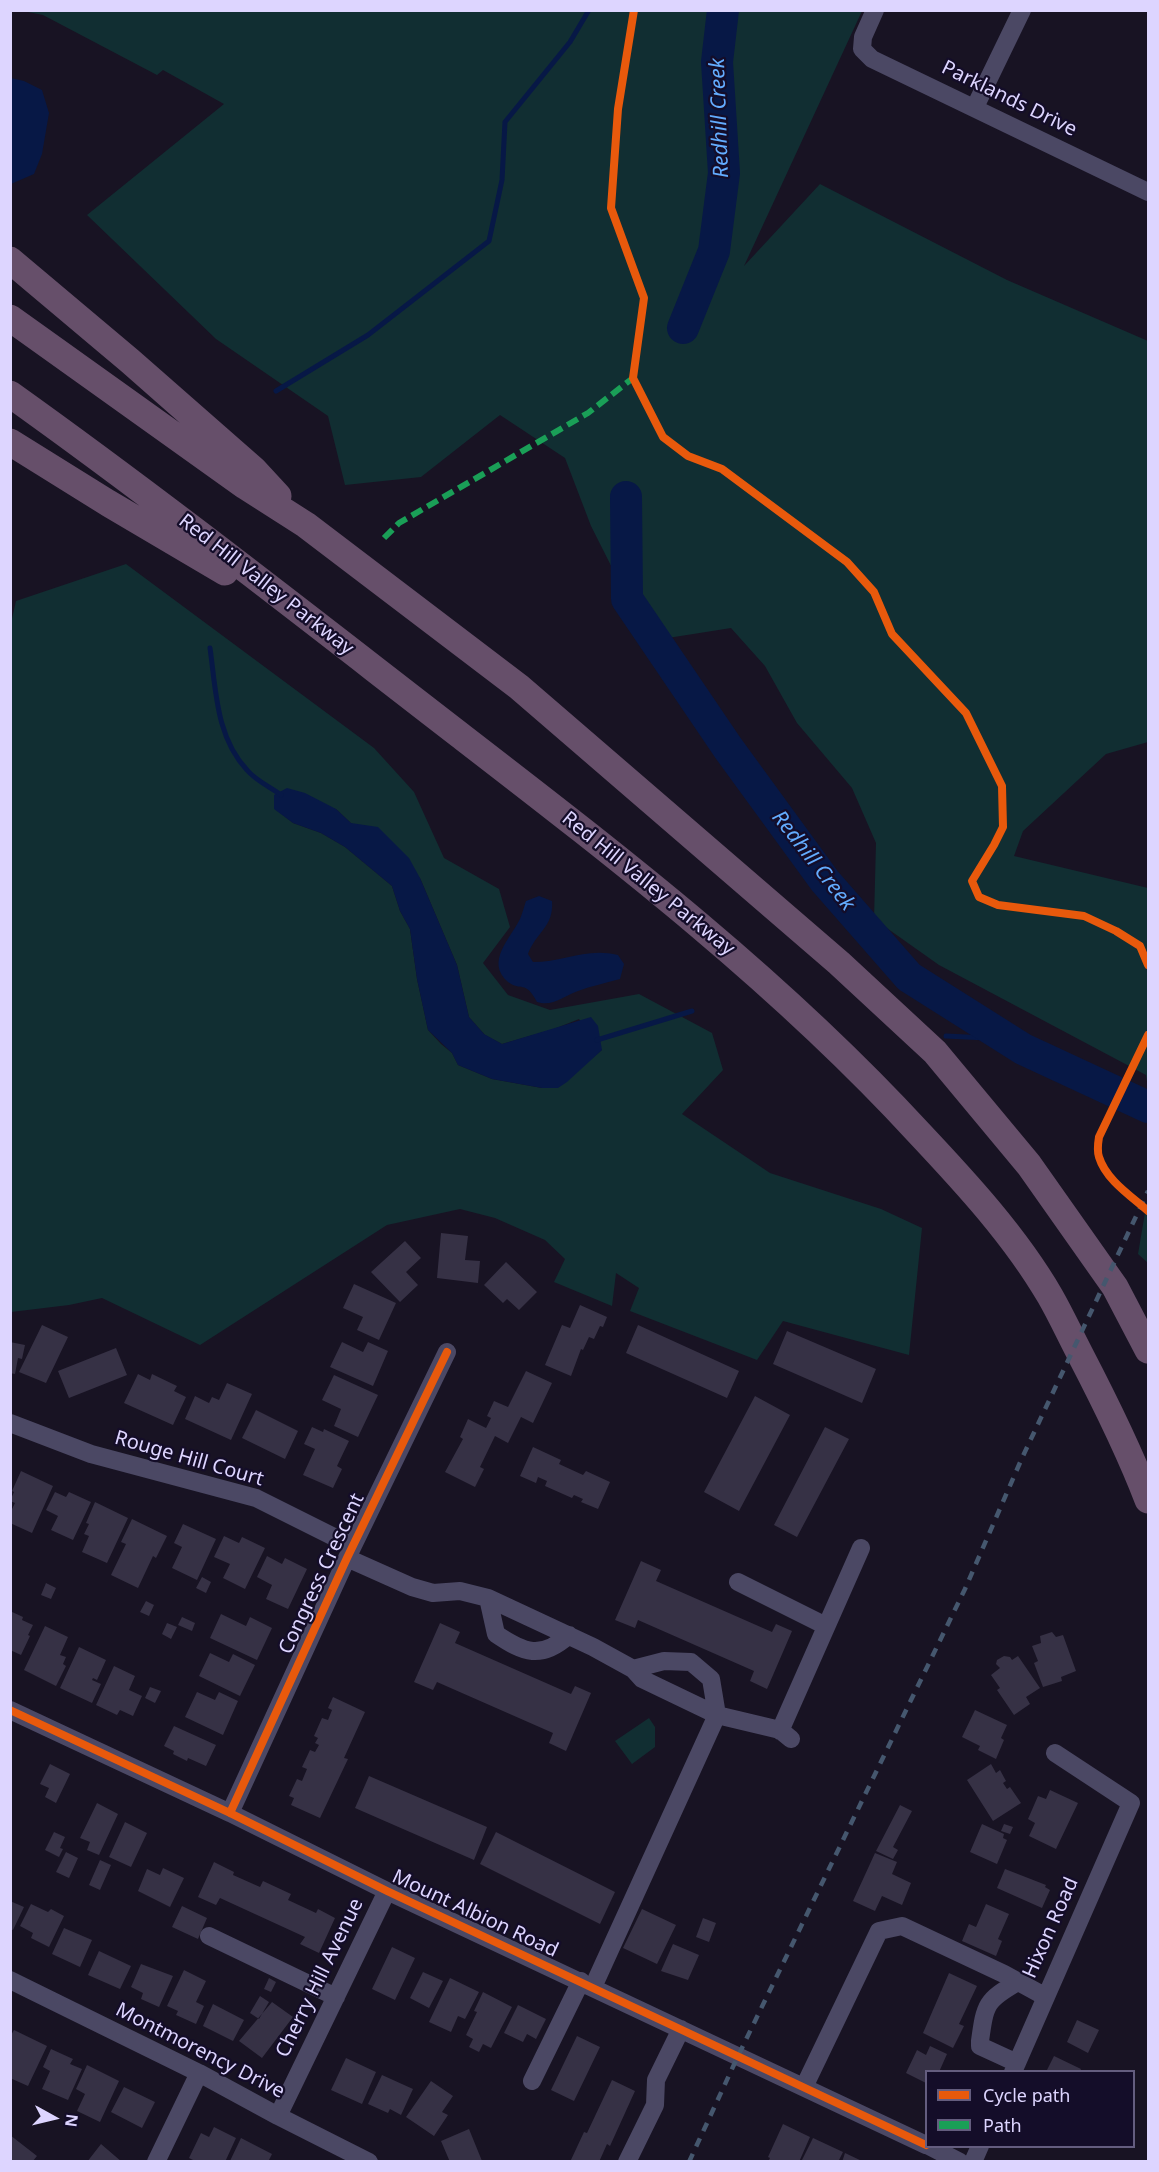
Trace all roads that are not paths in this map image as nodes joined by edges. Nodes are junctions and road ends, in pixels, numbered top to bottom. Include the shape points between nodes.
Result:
1 (875, 10) edge
2 (1022, 10) edge
3 (975, 107) junction
4 (1149, 192) edge
5 (10, 260) edge
6 (10, 318) edge
7 (10, 394) edge
8 (10, 442) edge
9 (306, 525) junction
10 (325, 630) junction
11 (1149, 1350) edge
12 (447, 1352) dead end
13 (10, 1423) edge
14 (1149, 1500) edge
15 (861, 1548) dead end
16 (350, 1552) junction
17 (738, 1582) dead end
18 (488, 1598) junction
19 (826, 1626) junction
20 (569, 1635) junction
21 (633, 1669) junction
22 (10, 1710) edge
23 (717, 1715) junction
24 (1055, 1753) dead end
25 (230, 1813) junction
26 (387, 1891) junction
27 (209, 1936) dead end
28 (10, 1980) edge
29 (1018, 1982) junction
30 (587, 1984) junction
31 (336, 1997) junction
32 (1046, 1997) junction
33 (681, 2029) junction
34 (1015, 2067) edge
35 (199, 2073) junction
36 (532, 2081) dead end
37 (804, 2087) junction
38 (278, 2116) junction
39 (925, 2145) edge
40 (932, 2148) edge
41 (979, 2148) edge
42 (156, 2162) edge
43 (369, 2162) edge
44 (627, 2162) edge
45 (960, 2162) edge
46 (973, 2162) edge

1 - 3 street, Parklands Drive via 862,49 872,59
2 - 3 street
3 - 4 street, Parklands Drive
5 - 9 highway via 254,470
6 - 9 highway
7 - 10 highway, Red Hill Valley Parkway
8 - 10 highway
9 - 11 highway via 519,687 831,956 935,1052 1029,1165 1115,1287
10 - 14 highway, Red Hill Valley Parkway via 614,854 712,935 866,1075 999,1224 1050,1295 1113,1418
12 - 16 street, Congress Crescent
13 - 16 street, Rouge Hill Court via 90,1454 255,1498
15 - 19 street
16 - 18 street, Rouge Hill Court via 412,1587
16 - 25 street, Congress Crescent
17 - 19 street
18 - 20 street, Rouge Hill Court
18 - 20 street via 495,1634 515,1647 536,1653 556,1646
19 - 23 street, Rouge Hill Court via 786,1735
20 - 21 street, Rouge Hill Court
21 - 23 street, Rouge Hill Court via 642,1679
21 - 23 street via 664,1661 691,1662 711,1678
22 - 25 street, Mount Albion Road
23 - 30 street
24 - 32 street, Hixon Road via 1131,1803
25 - 26 street, Mount Albion Road
26 - 30 street, Mount Albion Road
26 - 31 street, Cherry Hill Avenue
27 - 31 street
28 - 35 street, Montmorency Drive
29 - 32 street
29 - 34 street via 994,1995 986,2006 980,2041 980,2046
29 - 37 street via 902,1926 879,1931
30 - 33 street, Mount Albion Road
30 - 36 street
31 - 38 street, Cherry Hill Avenue
32 - 34 street, Hixon Road
33 - 37 street, Mount Albion Road
33 - 44 street via 656,2080 655,2105
35 - 38 street, Montmorency Drive
35 - 42 street
37 - 39 street, Mount Albion Road
38 - 43 street, Montmorency Drive
40 - 45 street, Mount Albion Road
41 - 46 street

